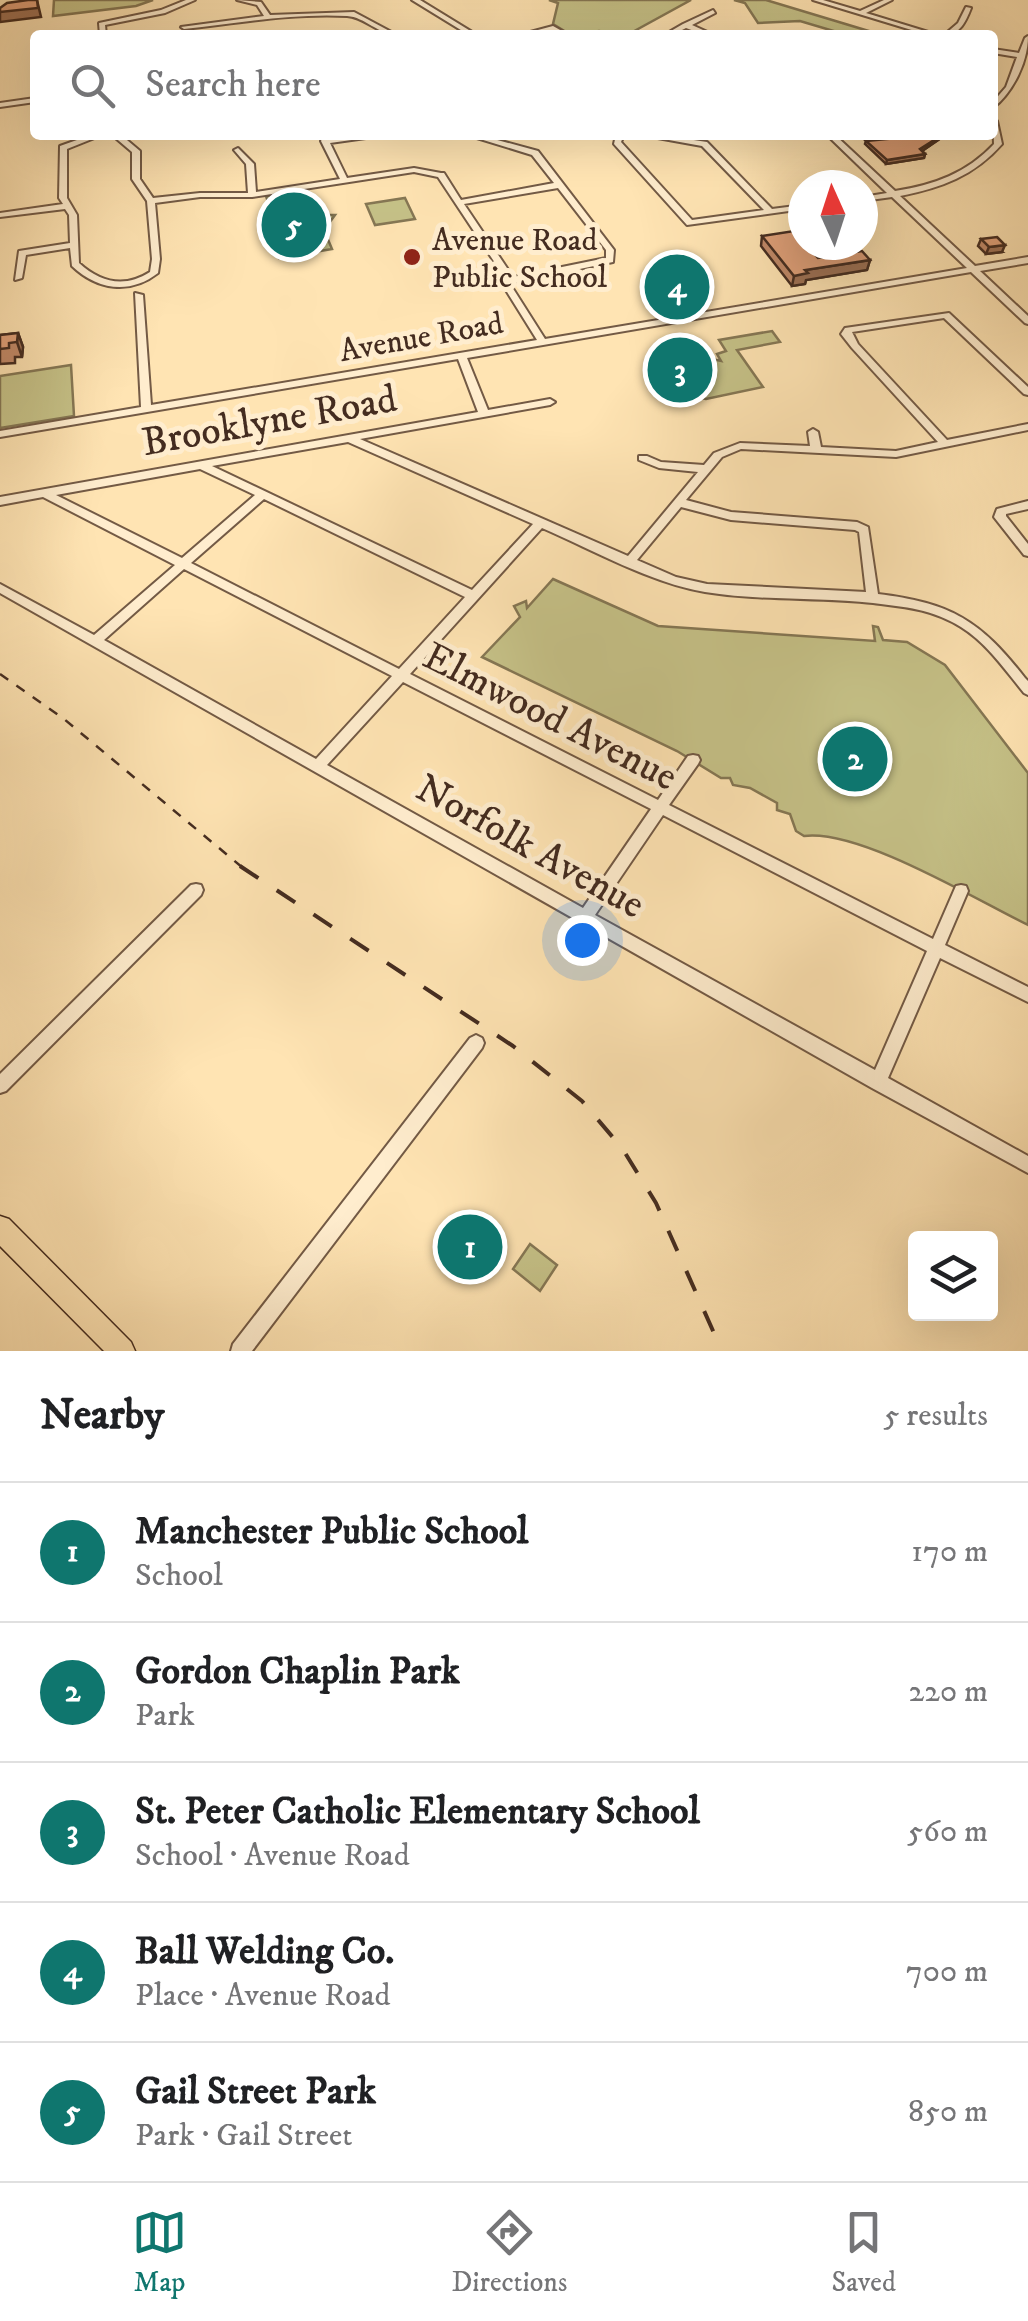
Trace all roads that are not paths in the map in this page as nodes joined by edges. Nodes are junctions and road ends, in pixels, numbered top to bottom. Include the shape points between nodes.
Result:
1 (192, 0) edge
2 (240, 0) edge
3 (415, 0) edge
4 (816, 0) edge
5 (889, 0) edge
6 (968, 8) dead end
7 (164, 12) junction
8 (713, 12) dead end
9 (860, 13) junction
10 (268, 17) junction
11 (685, 26) junction
12 (103, 30) edge
13 (182, 30) edge
14 (189, 30) edge
15 (386, 30) edge
16 (466, 30) edge
17 (677, 30) edge
18 (697, 30) edge
19 (918, 30) edge
20 (953, 30) edge
21 (1028, 38) edge
22 (998, 52) edge
23 (1022, 56) junction
24 (998, 99) edge
25 (30, 101) edge
26 (0, 105) edge
27 (85, 140) edge
28 (130, 140) edge
29 (333, 140) edge
30 (489, 140) edge
31 (619, 140) edge
32 (677, 140) edge
33 (836, 140) edge
34 (997, 140) edge
35 (238, 150) dead end
36 (345, 180) junction
37 (559, 185) junction
38 (252, 194) junction
39 (895, 194) junction
40 (878, 196) edge
41 (151, 202) junction
42 (461, 202) junction
43 (68, 206) junction
44 (788, 210) edge
45 (770, 212) junction
46 (0, 215) edge
47 (75, 245) junction
48 (1028, 260) edge
49 (971, 269) junction
50 (18, 278) dead end
51 (509, 281) junction
52 (138, 295) dead end
53 (1028, 320) edge
54 (542, 341) junction
55 (461, 355) junction
56 (1028, 392) edge
57 (550, 402) dead end
58 (146, 409) junction
59 (484, 414) junction
60 (1028, 427) edge
61 (813, 432) dead end
62 (0, 434) edge
63 (348, 438) junction
64 (946, 445) junction
65 (816, 450) junction
66 (643, 458) dead end
67 (200, 464) junction
68 (706, 469) junction
69 (44, 493) junction
70 (262, 494) junction
71 (0, 501) edge
72 (678, 502) junction
73 (1028, 506) edge
74 (539, 524) junction
75 (1028, 552) edge
76 (629, 562) junction
77 (182, 563) junction
78 (0, 588) edge
79 (474, 596) junction
80 (874, 599) junction
81 (95, 640) junction
82 (401, 674) junction
83 (1028, 690) edge
84 (693, 760) dead end
85 (318, 766) junction
86 (660, 806) junction
87 (196, 890) dead end
88 (961, 891) dead end
89 (586, 916) junction
90 (936, 948) junction
91 (1028, 995) edge
92 (476, 1043) dead end
93 (878, 1082) junction
94 (0, 1085) edge
95 (1028, 1165) edge
96 (0, 1228) edge
97 (122, 1351) edge
98 (240, 1351) edge

1 - 7 street
2 - 10 street via 259,3
3 - 16 street
4 - 9 street
5 - 9 street
6 - 20 street
7 - 12 street via 107,22
7 - 13 street
8 - 11 street
9 - 19 street
10 - 14 street
10 - 15 street via 359,14
11 - 17 street
11 - 18 street
21 - 23 street
22 - 23 street
23 - 24 street
25 - 26 street
27 - 43 street via 63,148
28 - 41 street via 136,179
29 - 36 street via 325,141
30 - 37 street via 535,154
31 - 45 street via 690,223
32 - 45 street via 704,144
33 - 39 street
34 - 39 street via 956,180
35 - 38 street via 250,164
36 - 38 street
36 - 42 street via 431,171 448,181
37 - 42 street
37 - 51 street via 610,250 610,260
38 - 41 street
39 - 40 street
39 - 49 street
41 - 47 street via 156,266 146,280 102,283 75,264
42 - 51 street
43 - 46 street
43 - 47 street
44 - 45 street
47 - 50 street via 22,253
48 - 49 street, Avenue Road
49 - 53 street
49 - 54 street, Avenue Road
51 - 54 street
52 - 58 street
54 - 55 street, Avenue Road
55 - 58 street, Avenue Road
55 - 59 street
56 - 64 street via 946,314 848,330 855,346
57 - 59 street, Brooklyne Road
58 - 62 street, Avenue Road
59 - 63 street, Brooklyne Road
60 - 64 street
61 - 65 street
63 - 67 street, Brooklyne Road
63 - 74 street
64 - 65 street via 896,454
65 - 68 street via 740,446
66 - 68 street
67 - 69 street, Brooklyne Road
67 - 70 street
68 - 72 street
69 - 71 street, Brooklyne Road
69 - 77 street, Elmwood Avenue
70 - 77 street
70 - 79 street
72 - 76 street
72 - 80 street via 731,516 857,526 864,530
73 - 75 street via 1000,516
74 - 76 street
74 - 79 street
76 - 80 street via 690,586
77 - 81 street
77 - 82 street, Elmwood Avenue
78 - 81 street, Norfolk Avenue
79 - 82 street
80 - 83 street via 953,616 988,642
81 - 85 street, Norfolk Avenue
82 - 85 street
82 - 86 street, Elmwood Avenue
84 - 86 street
85 - 89 street, Norfolk Avenue
86 - 89 street
86 - 90 street, Elmwood Avenue
87 - 94 street
88 - 90 street
89 - 93 street, Norfolk Avenue
90 - 91 street, Elmwood Avenue
90 - 93 street
92 - 98 street
93 - 95 street, Norfolk Avenue
96 - 97 main road

